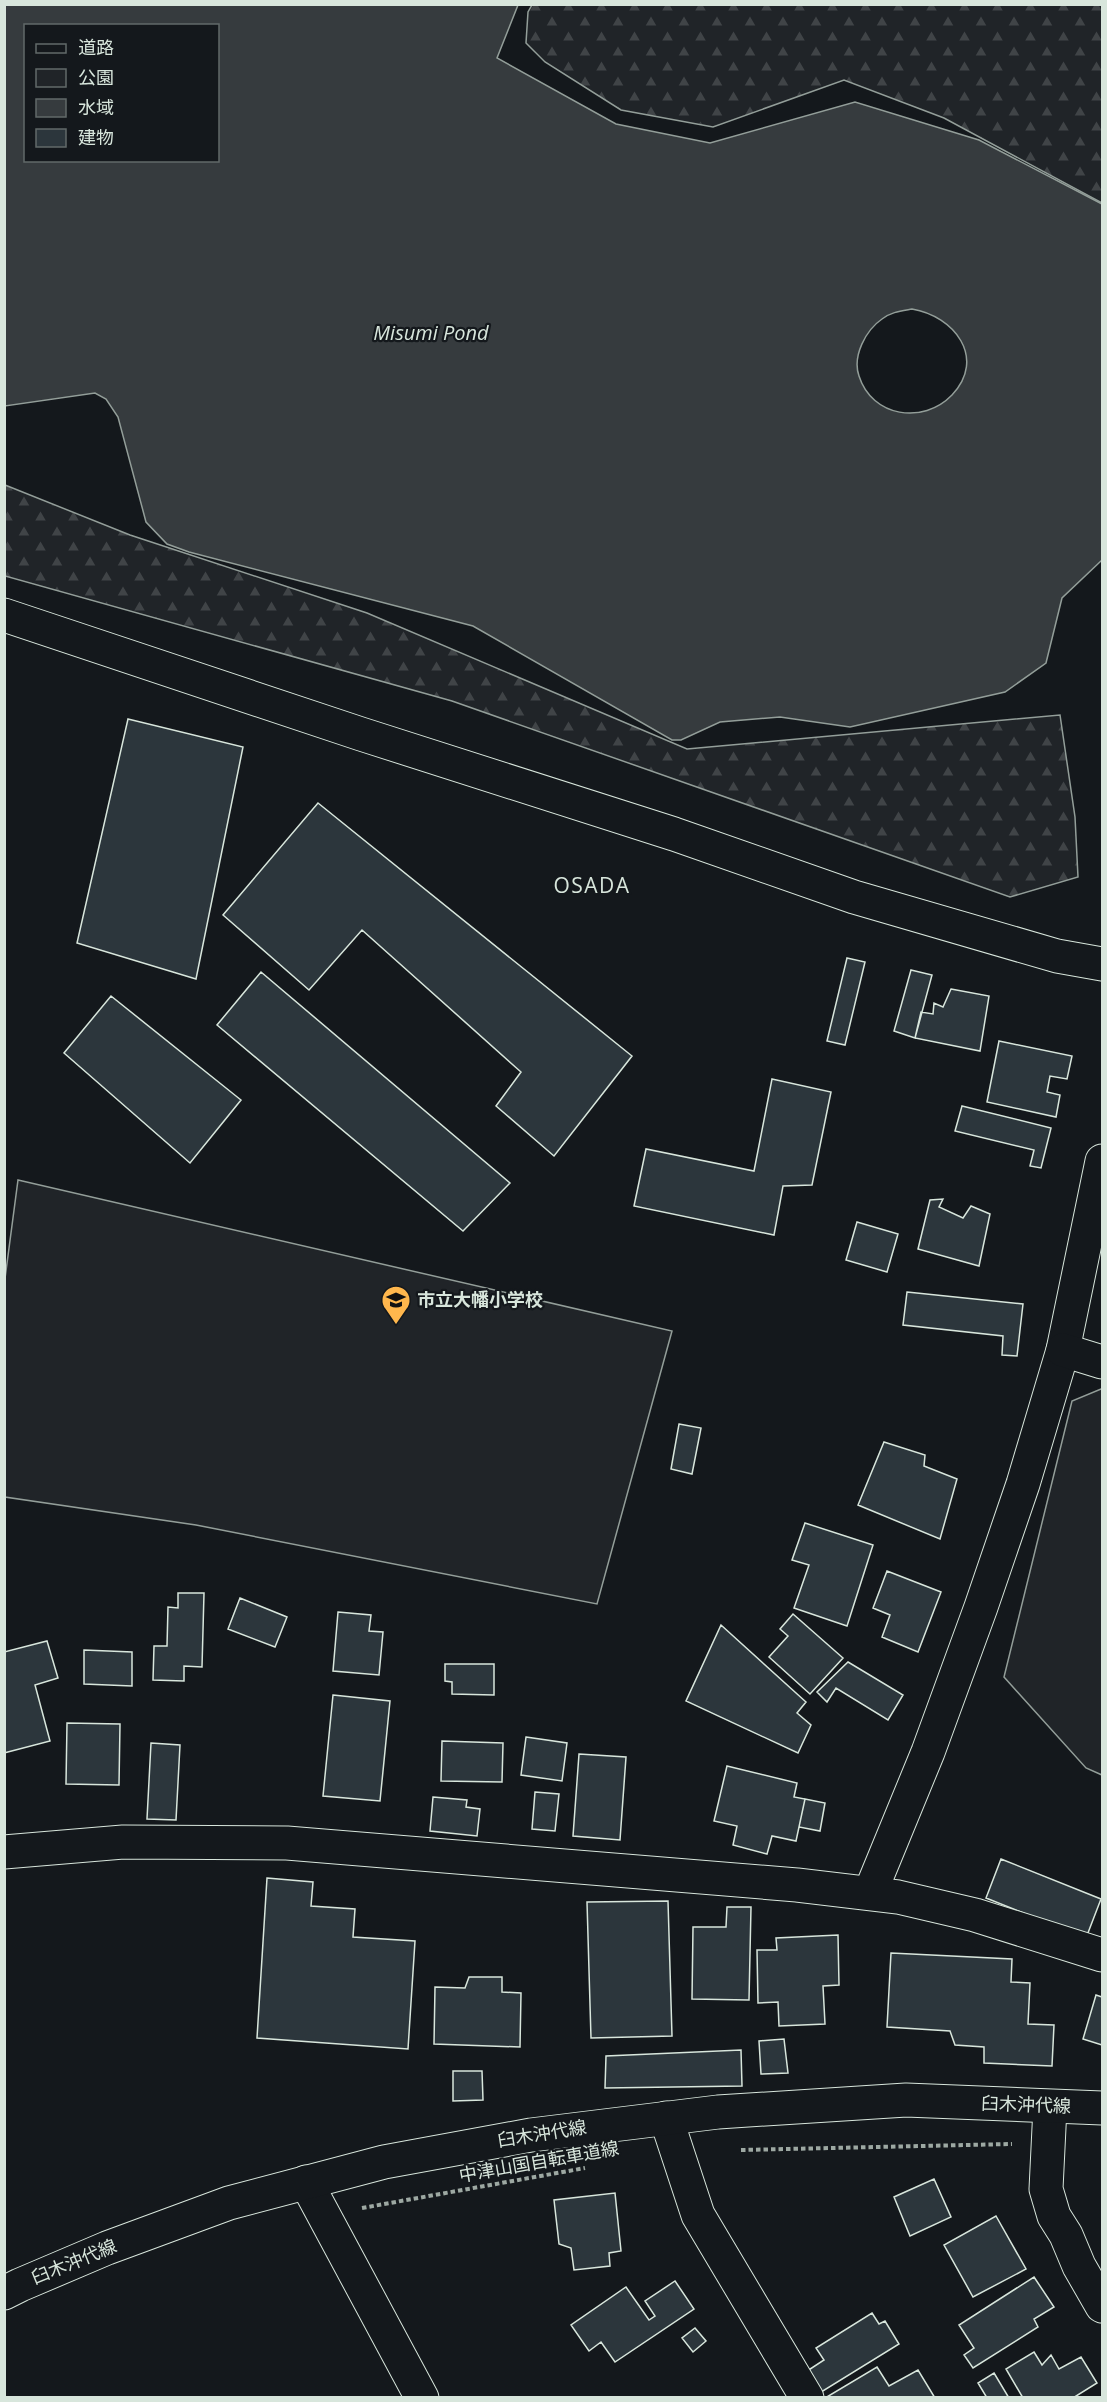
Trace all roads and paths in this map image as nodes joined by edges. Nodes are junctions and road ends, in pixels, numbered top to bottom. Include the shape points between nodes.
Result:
1 (4, 615) edge
2 (1102, 964) edge
3 (1102, 1161) edge
4 (1063, 1350) junction
5 (1102, 1362) edge
6 (4, 1852) edge
7 (870, 1893) junction
8 (1102, 1955) edge
9 (1050, 2106) junction
10 (1102, 2108) edge
11 (666, 2118) junction
12 (1047, 2143) junction
13 (736, 2150) dead end
14 (595, 2166) dead end
15 (306, 2182) junction
16 (326, 2215) junction
17 (4, 2293) edge
18 (1102, 2306) edge
19 (422, 2397) edge
20 (807, 2397) edge

1 - 2 street via 674,834 854,897 1057,956
3 - 4 street
4 - 5 street
4 - 7 street via 981,1607 928,1752
6 - 7 street via 123,1842 287,1843
7 - 8 street via 975,1915
9 - 10 street, 臼木沖代線
9 - 11 street, 臼木沖代線 via 906,2100
9 - 12 street
11 - 15 street, 臼木沖代線 via 445,2150
11 - 20 street via 698,2215
12 - 13 path
12 - 18 street via 1046,2189 1054,2216
14 - 16 path, 中津山国自転車道線
15 - 16 street
15 - 17 street, 臼木沖代線 via 229,2203 107,2247
16 - 19 street

